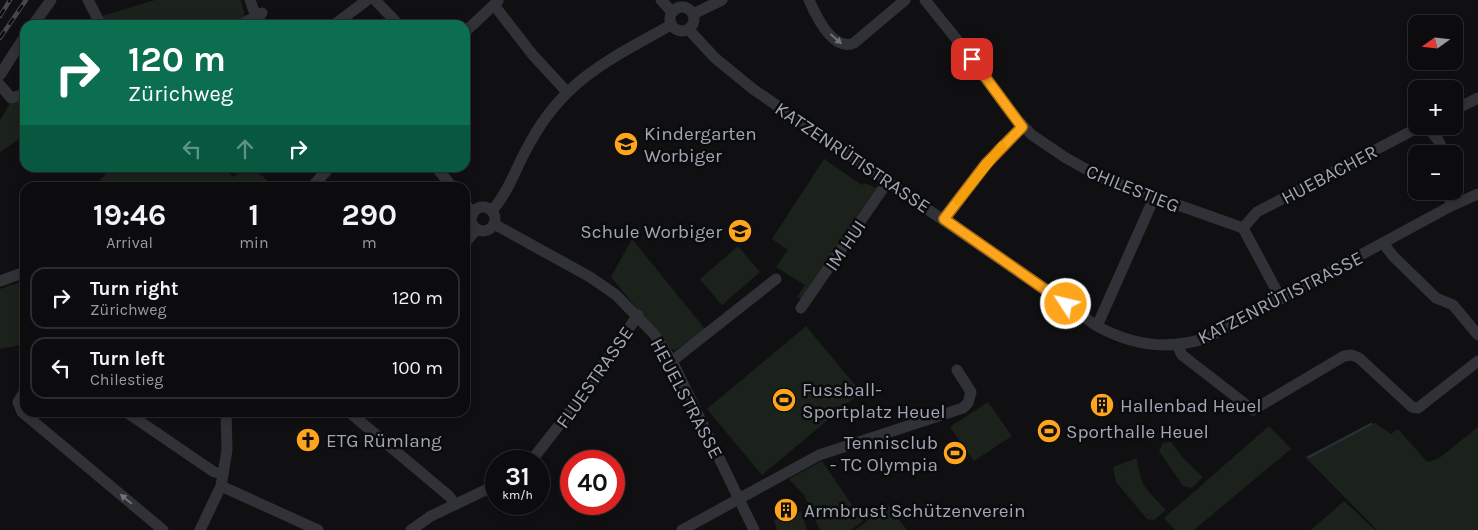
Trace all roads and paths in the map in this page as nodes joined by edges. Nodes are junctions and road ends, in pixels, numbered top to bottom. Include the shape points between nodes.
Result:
1 (51, 0) edge
2 (88, 0) edge
3 (250, 0) edge
4 (367, 0) edge
5 (375, 0) edge
6 (662, 0) edge
7 (722, 0) edge
8 (809, 0) edge
9 (905, 0) edge
10 (925, 0) edge
11 (497, 2) edge
12 (672, 12) junction
13 (693, 14) junction
14 (261, 18) edge
15 (37, 20) edge
16 (98, 20) edge
17 (341, 20) edge
18 (394, 20) edge
19 (670, 25) junction
20 (470, 27) edge
21 (689, 30) junction
22 (20, 44) edge
23 (0, 75) edge
24 (0, 84) edge
25 (567, 92) junction
26 (20, 95) edge
27 (1478, 98) edge
28 (1463, 106) edge
29 (1022, 127) junction
30 (1408, 132) edge
31 (325, 172) edge
32 (440, 172) edge
33 (888, 181) junction
34 (316, 182) edge
35 (448, 182) edge
36 (1478, 194) edge
37 (1154, 198) junction
38 (1450, 200) edge
39 (1451, 206) junction
40 (470, 210) edge
41 (492, 211) junction
42 (473, 214) junction
43 (944, 219) junction
44 (494, 224) junction
45 (1243, 228) junction
46 (477, 229) junction
47 (470, 238) edge
48 (1383, 243) junction
49 (20, 274) edge
50 (776, 279) dead end
51 (0, 281) edge
52 (1281, 299) junction
53 (801, 308) dead end
54 (638, 315) junction
55 (1097, 326) junction
56 (1478, 335) edge
57 (1177, 345) junction
58 (672, 361) junction
59 (1478, 361) edge
60 (957, 370) dead end
61 (28, 417) edge
62 (133, 417) edge
63 (226, 417) edge
64 (355, 417) edge
65 (542, 450) edge
66 (222, 480) junction
67 (485, 490) edge
68 (739, 498) junction
69 (455, 504) junction
70 (698, 526) edge
71 (199, 528) edge
72 (163, 530) edge
73 (318, 530) edge
74 (412, 530) edge
75 (682, 530) edge
76 (754, 530) edge

1 - 15 street
2 - 16 street
3 - 14 street
4 - 17 street
5 - 18 street
6 - 12 street
7 - 13 street
8 -> 9 street via 817,19 830,34 842,45 849,46
10 - 29 street, CHILESTIEG
11 - 20 street
11 - 25 street via 532,54
12 - 13 street via 683,7
12 - 19 street
13 - 21 street
19 - 21 street via 681,32
19 - 25 street via 617,54
21 - 33 street, KATZENRÜTISTRASSE via 715,58 752,89
22 - 23 street
24 - 26 street via 11,98
25 - 41 street via 530,141 504,195
27 - 28 street
29 - 37 street, CHILESTIEG via 1088,172
29 - 43 street via 992,157
30 - 45 street, HUEBACHER via 1257,212
31 - 34 street
32 - 35 street
33 - 43 street, KATZENRÜTISTRASSE
33 - 53 street, IM HUI
36 - 39 street, KATZENRÜTISTRASSE
37 - 45 street, CHILESTIEG
37 - 55 street
38 - 39 street
39 - 48 street, KATZENRÜTISTRASSE
40 - 42 street
41 - 42 street via 482,207
41 - 44 street
42 - 46 street via 472,221
43 - 55 street, KATZENRÜTISTRASSE
44 - 46 street via 486,230
44 - 54 street, HEUELSTRASSE via 590,277
45 - 52 street
46 - 47 street
48 - 52 street, KATZENRÜTISTRASSE
48 - 56 street via 1436,298 1453,305
49 - 51 street
50 - 58 street
52 - 57 street, KATZENRÜTISTRASSE via 1209,337
54 - 58 street, HEUELSTRASSE
54 - 65 street, FLUESTRASSE
55 - 57 street, KATZENRÜTISTRASSE via 1142,344
57 - 59 street via 1182,356 1253,410 1344,356 1359,358 1412,407 1418,408
58 - 68 street, HEUELSTRASSE
60 - 68 street via 971,392 963,408 819,455
72 -> 61 street
62 - 66 street
63 - 66 street via 227,450
64 - 69 street
66 - 71 street
66 - 73 street
67 - 69 street
68 - 70 street
68 - 76 street, HEUELSTRASSE
69 - 74 street
70 - 75 street

